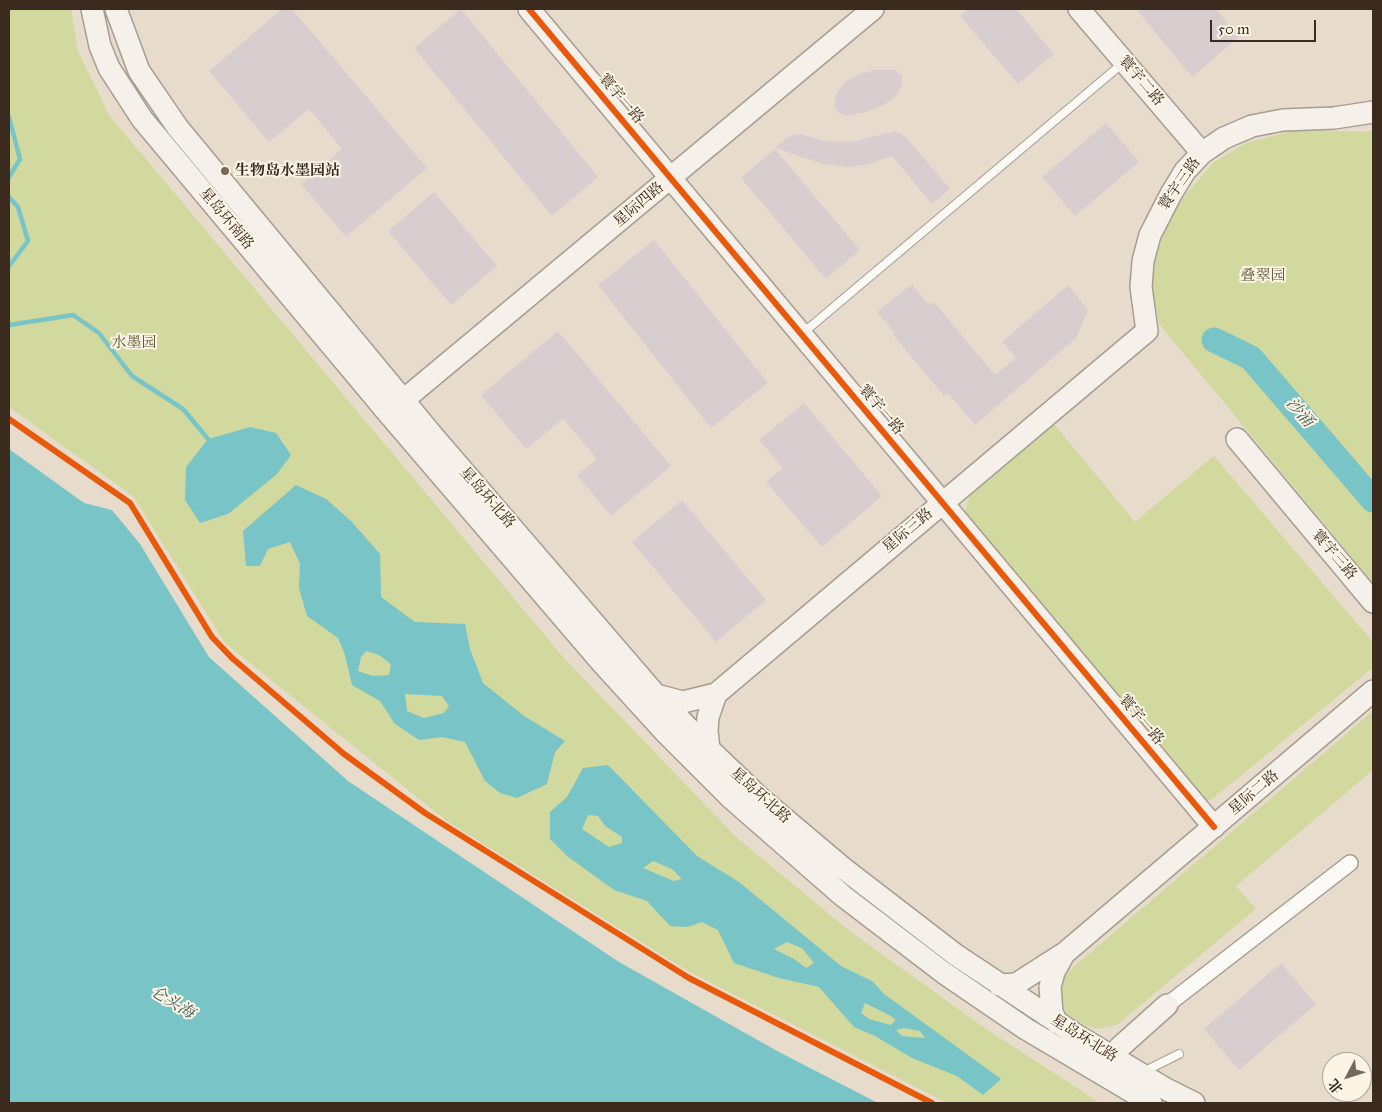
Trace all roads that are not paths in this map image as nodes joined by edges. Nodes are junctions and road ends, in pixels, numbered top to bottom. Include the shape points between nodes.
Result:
1 (92, 9) edge
2 (116, 9) edge
3 (529, 9) edge
4 (873, 9) edge
5 (1079, 9) edge
6 (1124, 62) junction
7 (1373, 112) edge
8 (1202, 153) junction
9 (672, 178) junction
10 (1147, 331) joint
11 (802, 335) junction
12 (396, 407) junction
13 (1237, 439) dead end
14 (942, 502) junction
15 (1373, 602) edge
16 (1373, 691) edge
17 (716, 694) junction
18 (656, 695) junction
19 (709, 749) junction
20 (1214, 827) junction
21 (1350, 863) dead end
22 (1066, 952) junction
23 (999, 985) junction
24 (1167, 1005) joint
25 (1057, 1023) junction
26 (1179, 1054) dead end
27 (1121, 1074) junction
28 (1151, 1103) edge
29 (1194, 1103) edge

1 - 12 street, 星岛环南路 via 100,46 109,68 142,119
2 - 12 street, 星岛环南路 via 139,71 178,128
3 - 9 street, 寰宇一路
4 - 9 street, 星际四路
5 - 6 street, 寰宇二路
6 - 8 street, 寰宇二路
6 - 11 lane
7 - 8 street, 寰宇三路 via 1252,126 1224,138
8 - 10 street, 寰宇三路 via 1171,194 1150,235 1141,287
9 - 11 street, 寰宇一路
9 - 12 street, 星际四路
10 - 14 street, 星际三路
11 - 14 street, 寰宇一路
12 - 18 street, 星岛环北路
12 - 27 street, 星岛环北路 via 602,663 731,798 843,896 944,973 1026,1030
13 - 15 street, 寰宇三路
14 - 17 street, 星际三路
14 - 20 street, 寰宇一路
16 - 20 street, 星际二路
17 - 18 street, 星际三路 via 683,702
17 - 19 street via 708,717
18 - 19 street, 星岛环北路
19 - 23 street, 星岛环北路 via 760,798 843,868
20 - 22 street, 星际二路
21 - 24 street
22 - 23 street, 星际二路 via 1020,982 1010,986
22 - 25 street, 星际二路 via 1054,972 1050,987 1052,1012
23 - 25 street, 星岛环北路
24 - 27 street via 1125,1041
25 - 27 street, 星岛环北路
26 - 27 lane
27 - 28 street, 星岛环北路
27 - 29 street, 星岛环北路

